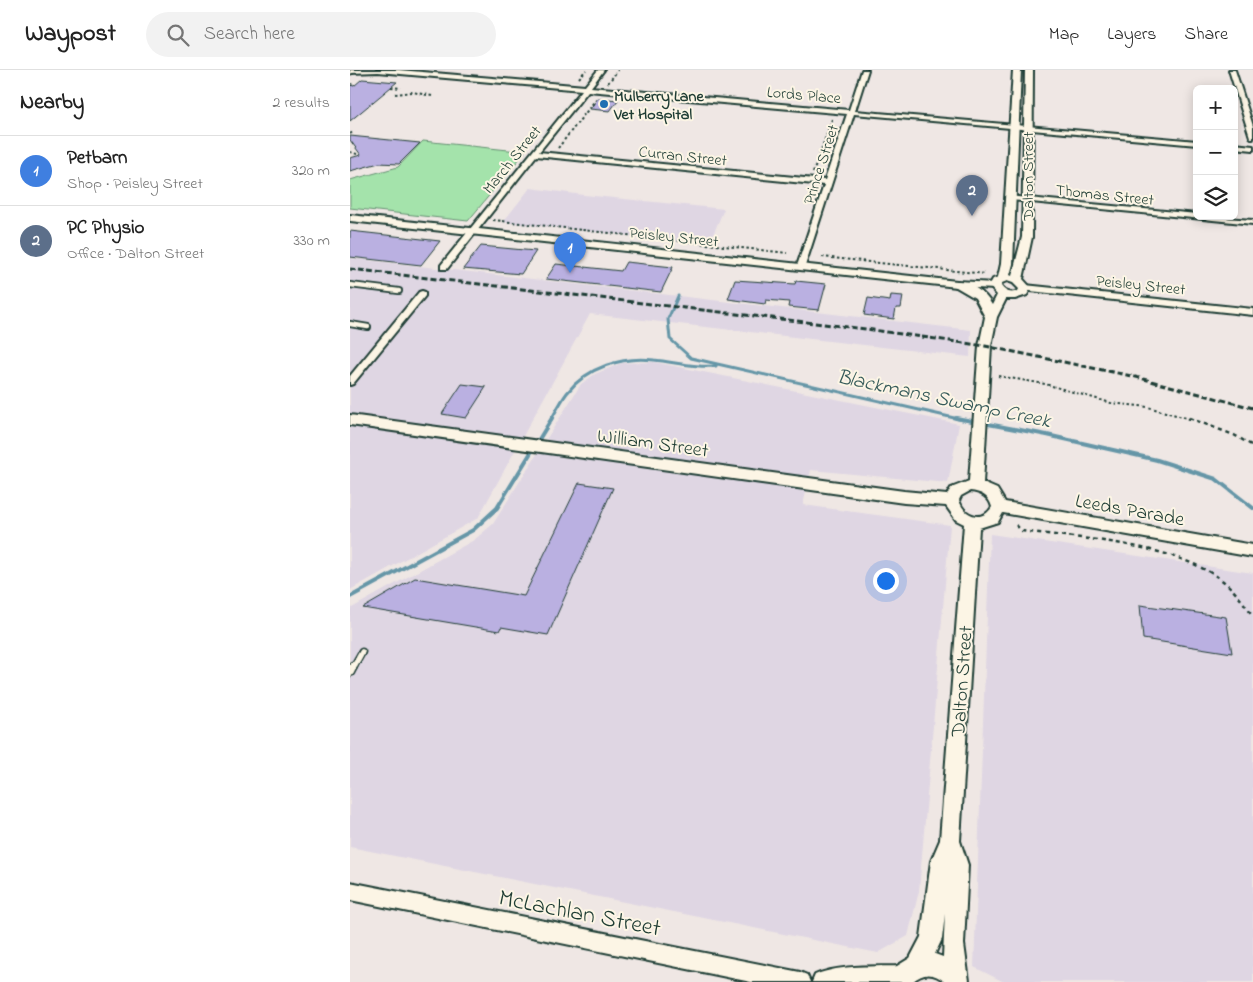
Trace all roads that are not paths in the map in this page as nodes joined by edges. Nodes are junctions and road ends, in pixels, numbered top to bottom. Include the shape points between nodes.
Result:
1 (377, 70) edge
2 (448, 70) edge
3 (601, 70) edge
4 (865, 70) edge
5 (1017, 70) edge
6 (1029, 70) edge
7 (1232, 70) edge
8 (352, 71) edge
9 (442, 76) junction
10 (586, 89) junction
11 (852, 112) junction
12 (1014, 127) junction
13 (1028, 128) junction
14 (1253, 137) edge
15 (1193, 143) edge
16 (1238, 146) edge
17 (1253, 148) edge
18 (535, 154) junction
19 (828, 183) junction
20 (1010, 198) junction
21 (1028, 200) junction
22 (350, 218) edge
23 (1253, 222) edge
24 (472, 232) junction
25 (801, 266) junction
26 (444, 267) dead end
27 (957, 284) junction
28 (1021, 284) junction
29 (350, 285) edge
30 (1000, 286) junction
31 (399, 291) dead end
32 (422, 294) dead end
33 (1253, 312) edge
34 (991, 317) junction
35 (350, 324) edge
36 (368, 327) dead end
37 (350, 382) edge
38 (350, 420) edge
39 (976, 486) junction
40 (951, 501) junction
41 (999, 507) junction
42 (972, 521) junction
43 (1253, 552) edge
44 (362, 652) dead end
45 (350, 672) edge
46 (950, 841) junction
47 (350, 891) edge
48 (907, 974) edge
49 (958, 980) edge
50 (800, 982) edge
51 (822, 982) edge

1 - 8 street, Lords Place
1 - 9 street, Lords Place
2 - 9 street
3 - 10 street, March Street
4 - 11 street, Prince Street
5 - 12 main road, Dalton Street
6 - 13 main road, Dalton Street
7 - 14 street
9 - 10 street, Lords Place
10 - 11 street, Lords Place
10 - 18 street, March Street
11 - 12 street, Lords Place
11 - 19 street, Prince Street
12 - 13 street, Lords Place
12 - 20 main road, Dalton Street
13 - 15 street, Lords Place
13 - 21 main road, Dalton Street
16 - 17 street
18 - 19 street, Curran Street
18 - 24 street, March Street
19 - 25 street, Prince Street
20 - 21 street, Thomas Street
20 - 30 main road, Dalton Street via 1007,264
21 - 23 street, Thomas Street
21 - 28 main road, Dalton Street
22 - 24 street, Peisley Street
24 - 25 street, Peisley Street
24 - 26 street, March Street
25 - 27 street, Peisley Street
27 - 30 street, Peisley Street
27 - 34 main road via 980,295
28 - 30 main road
28 - 30 main road via 1020,295 1012,296
28 - 33 street, Peisley Street
29 - 31 lane
30 - 34 main road, Dalton Street
32 - 37 street
34 - 39 main road, Dalton Street via 985,346
35 - 36 lane
38 - 40 main road, William Street
39 - 40 main road via 956,491
39 - 41 main road via 995,496
40 - 42 main road via 955,511
41 - 42 main road via 987,520
41 - 43 main road, Leeds Parade
42 - 46 main road, Dalton Street
44 - 45 lane
46 - 48 main road, Dalton Street via 941,861 931,939
46 - 49 main road, Dalton Street via 958,865 953,944
47 - 50 street, McLachlan Street
48 - 49 main road via 927,962 947,969
48 - 51 street via 858,976

